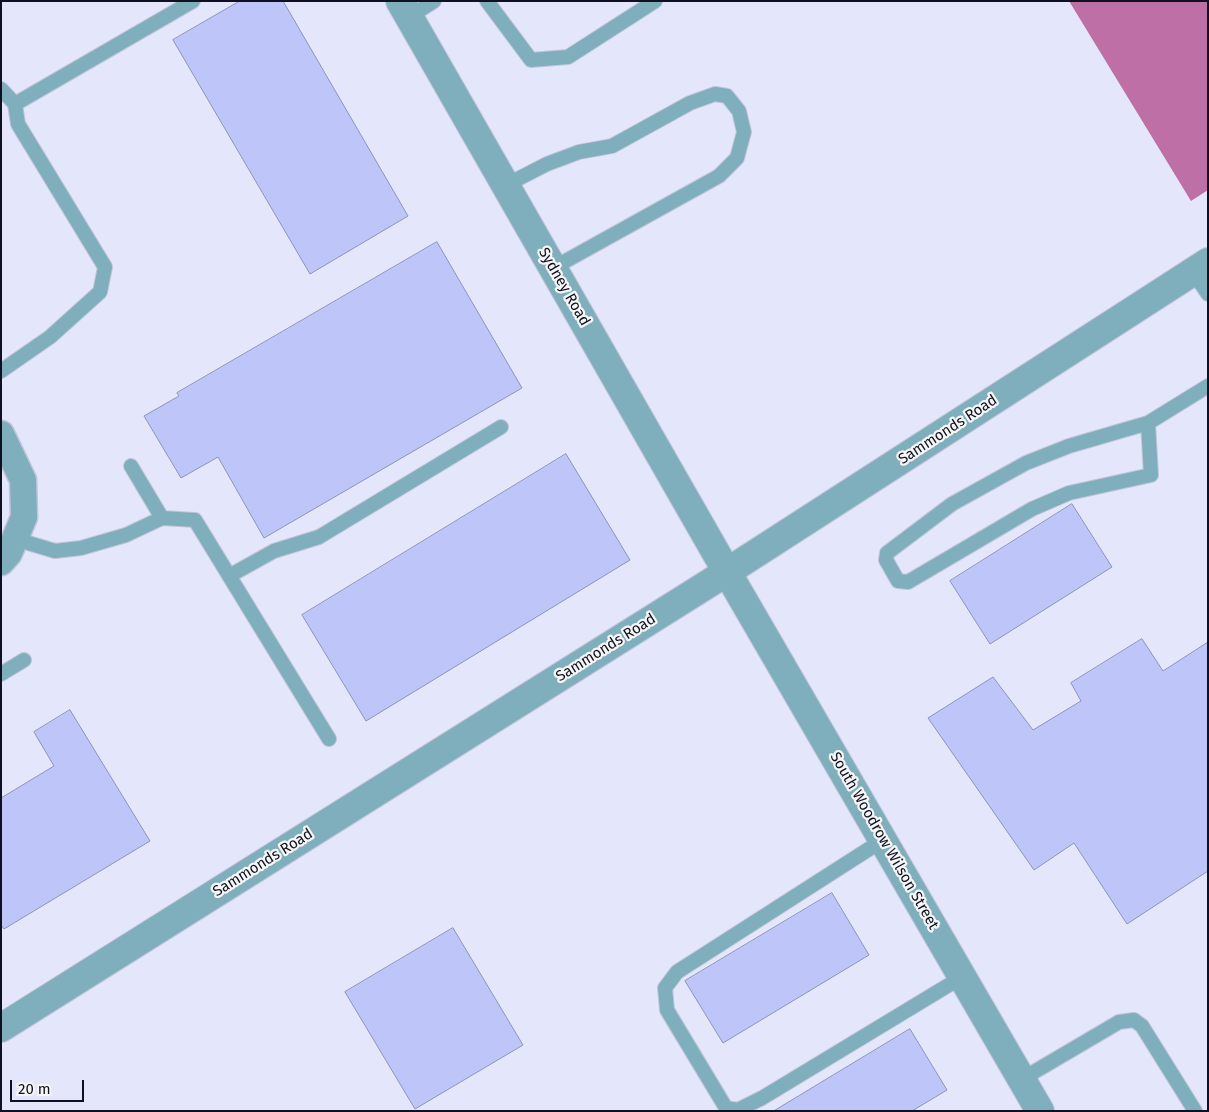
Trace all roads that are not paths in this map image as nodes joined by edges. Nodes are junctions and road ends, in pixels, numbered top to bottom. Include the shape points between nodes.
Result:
1 (193, 1) edge
2 (434, 1) edge
3 (486, 1) edge
4 (655, 1) edge
5 (405, 9) edge
6 (1, 89) edge
7 (15, 104) junction
8 (506, 185) junction
9 (553, 268) junction
10 (1203, 276) edge
11 (1, 371) edge
12 (1208, 386) edge
13 (1148, 422) junction
14 (501, 427) dead end
15 (1, 434) edge
16 (131, 466) dead end
17 (162, 518) junction
18 (15, 539) junction
19 (1, 562) edge
20 (727, 572) junction
21 (229, 576) junction
22 (24, 660) dead end
23 (1, 674) edge
24 (329, 739) dead end
25 (883, 840) junction
26 (962, 977) junction
27 (1, 1028) edge
28 (1022, 1079) junction
29 (1040, 1111) edge
30 (1195, 1111) edge

1 - 7 lane
2 - 5 lane
3 - 4 lane via 531,60 568,58
5 - 8 street, Sydney Road
6 - 7 lane
7 - 11 lane via 18,124 105,267 100,292 50,338
8 - 9 street, Sydney Road
8 - 9 lane via 579,152 612,146 690,103 715,94 727,96 739,111 744,132 737,158 719,176
9 - 20 street, Sydney Road
10 - 20 street, Sammonds Road
12 - 13 lane
13 - 13 lane via 1069,446 1026,464 952,504 887,553 886,560 898,581 908,582 1032,509 1069,493 1151,475
14 - 21 lane via 319,537 274,551
15 - 18 street via 24,480 24,517
16 - 17 lane
17 - 18 lane via 126,535 81,548 55,551
17 - 21 lane via 195,520
18 - 19 street
20 - 25 street, South Woodrow Wilson Street
20 - 27 street, Sammonds Road
21 - 24 lane
22 - 23 lane
25 - 26 street, South Woodrow Wilson Street
25 - 26 lane via 677,972 665,988 667,1010 726,1108 738,1110
26 - 28 street, South Woodrow Wilson Street
28 - 29 street, South Woodrow Wilson Street
28 - 30 lane via 1119,1022 1134,1020 1142,1026

